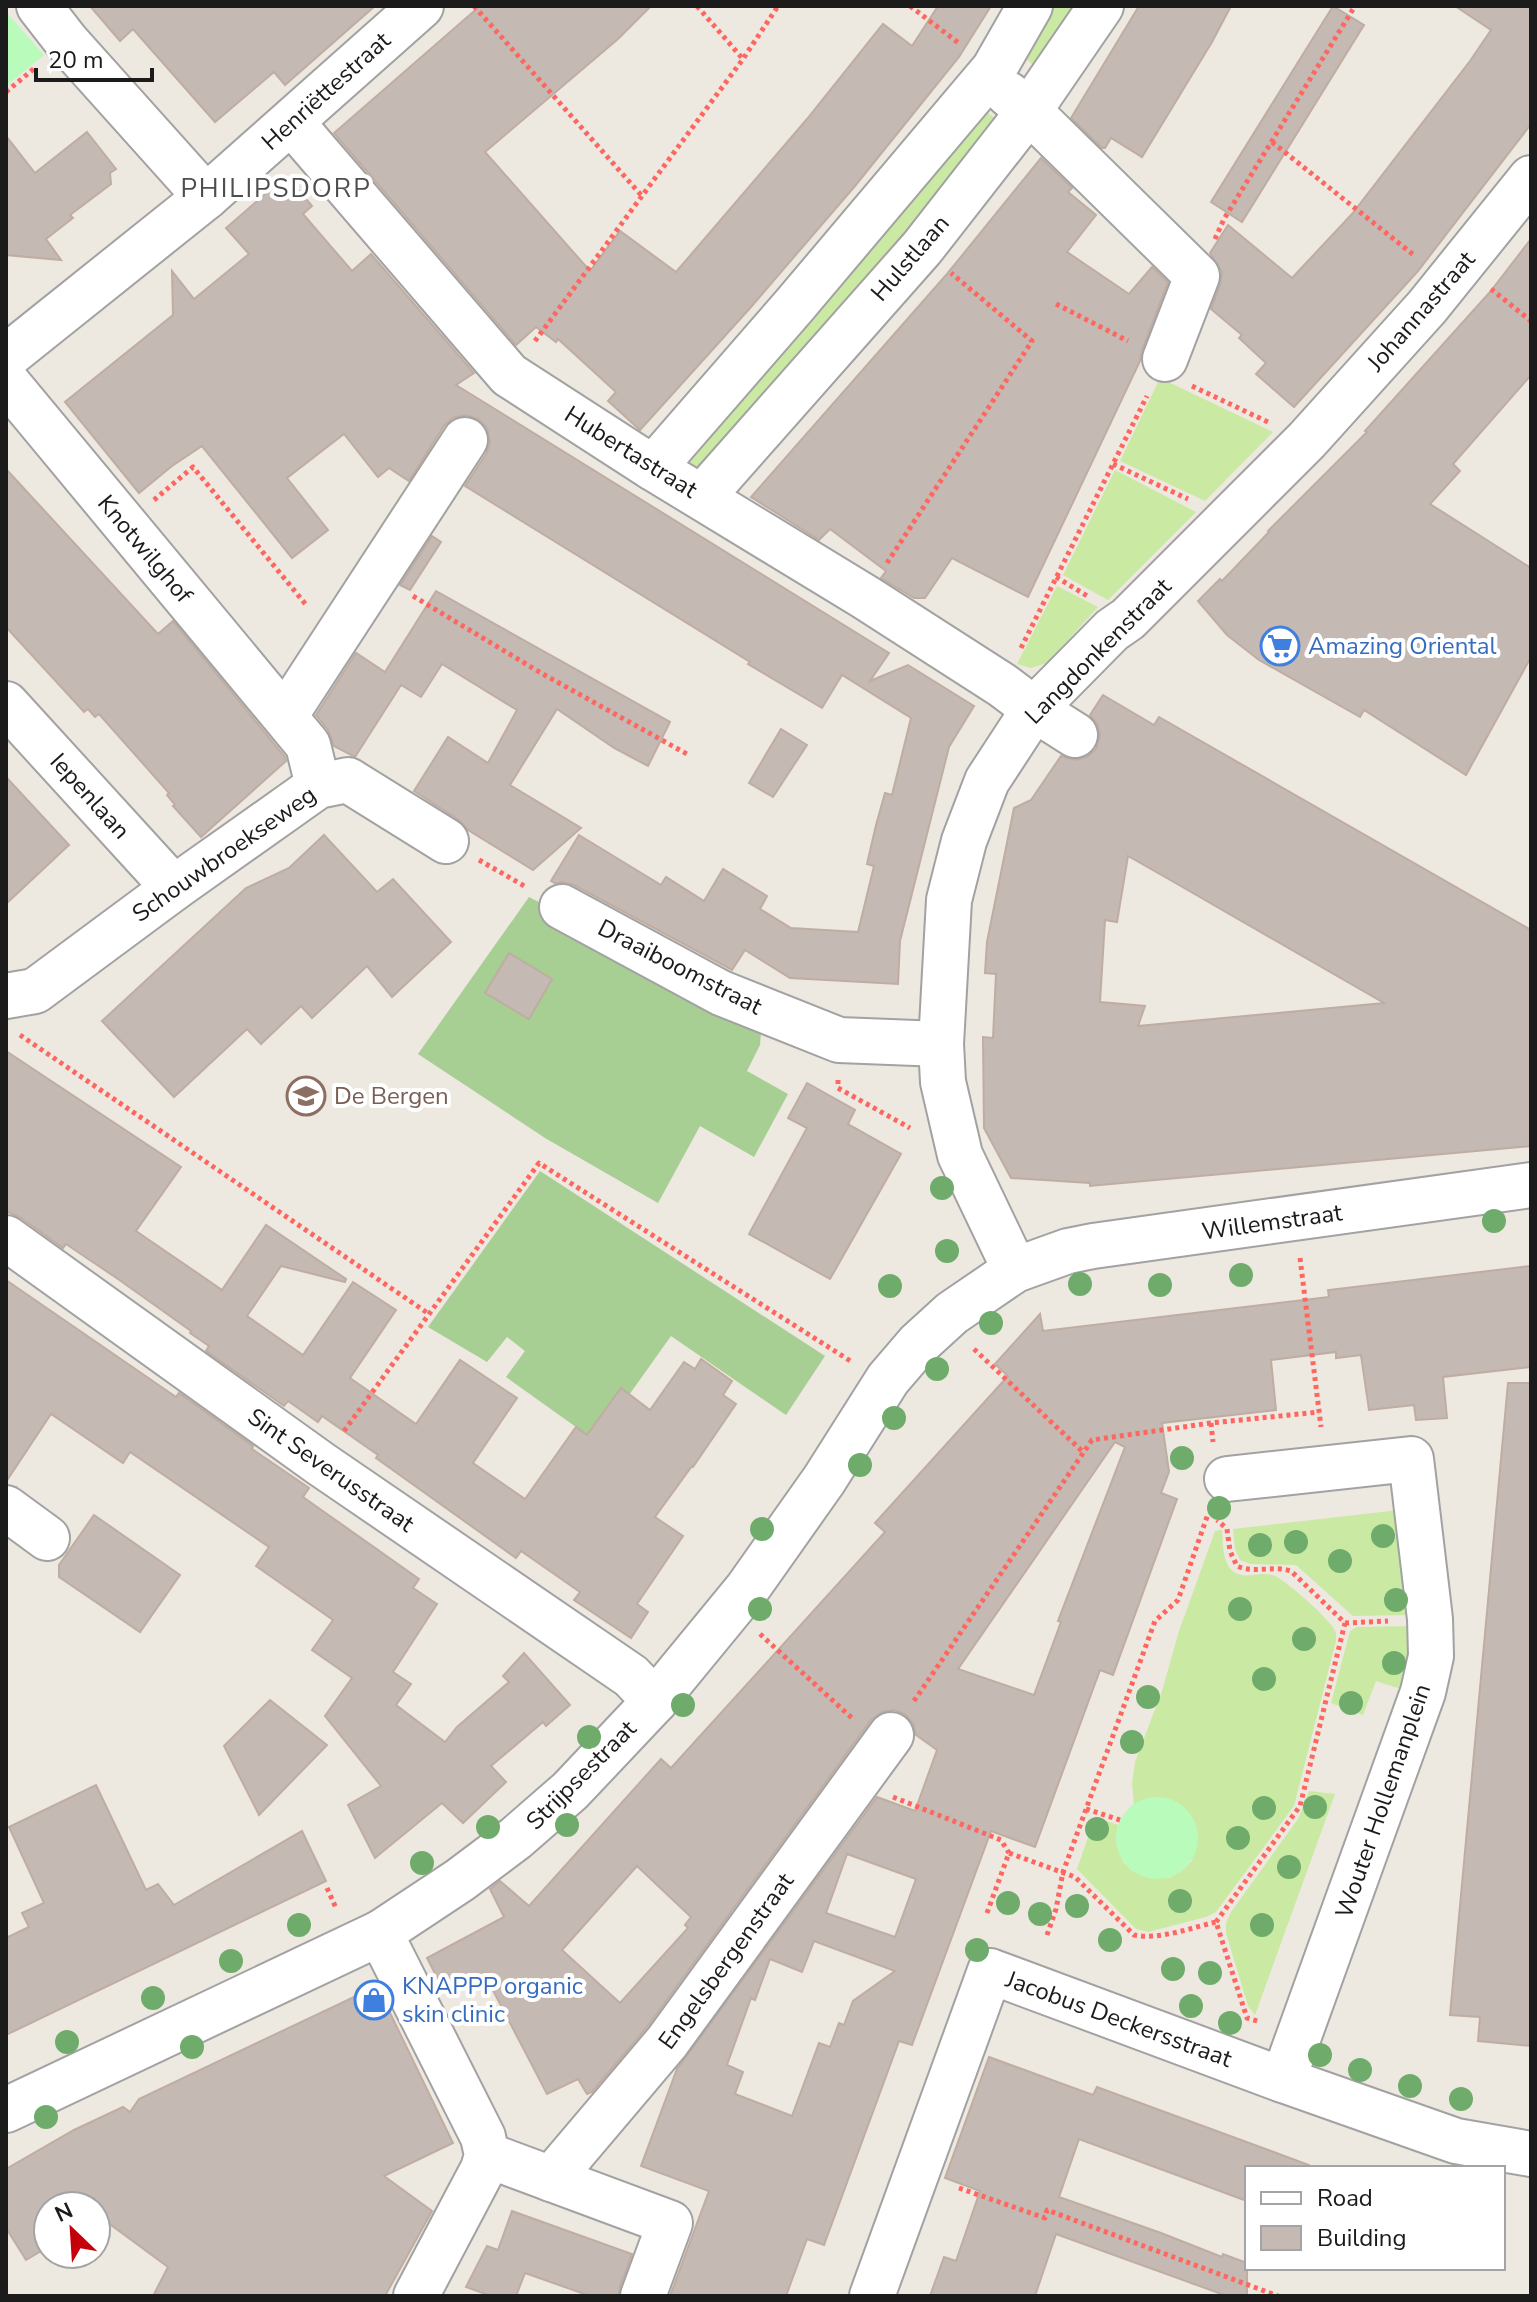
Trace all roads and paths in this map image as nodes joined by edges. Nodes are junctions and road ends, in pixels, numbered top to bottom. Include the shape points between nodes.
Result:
1 (39, 6) edge
2 (421, 6) edge
3 (474, 6) edge
4 (697, 6) edge
5 (778, 6) edge
6 (910, 6) edge
7 (1030, 6) edge
8 (1101, 6) edge
9 (1355, 6) edge
10 (743, 59) junction
11 (991, 73) junction
12 (1029, 111) junction
13 (292, 123) junction
14 (1272, 142) junction
15 (1531, 178) edge
16 (642, 196) junction
17 (206, 197) junction
18 (922, 248) junction
19 (1197, 276) junction
20 (1448, 282) junction
21 (1056, 304) dead end
22 (6, 357) edge
23 (1162, 365) junction
24 (509, 375) junction
25 (6, 381) edge
26 (465, 440) dead end
27 (1307, 440) junction
28 (1113, 464) junction
29 (653, 468) junction
30 (702, 497) junction
31 (1229, 519) junction
32 (124, 524) junction
33 (378, 575) junction
34 (865, 597) junction
35 (335, 641) junction
36 (1018, 697) junction
37 (6, 704) edge
38 (285, 716) junction
39 (1075, 735) dead end
40 (687, 754) dead end
41 (318, 786) junction
42 (446, 841) joint
43 (174, 888) junction
44 (562, 907) joint
45 (12, 1015) edge
46 (839, 1040) junction
47 (941, 1044) junction
48 (960, 1155) junction
49 (1531, 1185) edge
50 (6, 1238) edge
51 (1300, 1257) dead end
52 (1015, 1270) junction
53 (429, 1314) junction
54 (973, 1347) dead end
55 (853, 1362) dead end
56 (1319, 1412) junction
57 (1084, 1453) junction
58 (321, 1464) junction
59 (1327, 1468) junction
60 (1216, 1498) junction
61 (6, 1508) edge
62 (47, 1538) dead end
63 (756, 1631) dead end
64 (655, 1701) junction
65 (887, 1740) junction
66 (856, 1783) junction
67 (1086, 1809) junction
68 (1120, 1820) dead end
69 (1009, 1853) junction
70 (1063, 1872) junction
71 (987, 1913) dead end
72 (1216, 1922) junction
73 (380, 1933) junction
74 (1047, 1935) dead end
75 (1263, 2023) dead end
76 (1283, 2080) junction
77 (8, 2104) edge
78 (1531, 2154) edge
79 (487, 2155) junction
80 (551, 2179) junction
81 (959, 2188) dead end
82 (416, 2296) edge
83 (643, 2296) edge
84 (872, 2296) edge
85 (1278, 2296) edge

1 - 17 street
2 - 13 street, Henriëttestraat
3 - 16 path
4 - 10 path
5 - 10 path
6 - 11 path
7 - 11 street
8 - 12 street, Hulstlaan
9 - 14 path
10 - 16 path
11 - 12 street
11 - 29 street
12 - 18 street, Hulstlaan
12 - 19 street
13 - 17 street, Henriëttestraat
13 - 24 street, Hubertastraat
14 - 19 path via 1224,219
14 - 20 path
15 - 20 street, Johannastraat
16 - 24 path
17 - 22 street, Henriëttestraat
18 - 30 street, Hulstlaan
18 - 34 path via 1032,341
19 - 23 street
20 - 27 street, Johannastraat
21 - 23 path
23 - 27 path
23 - 28 path, Langdonkenstraat
24 - 29 street, Hubertastraat
25 - 32 street, Knotwilghof
26 - 33 street
27 - 31 street, Langdonkenstraat
28 - 31 path
28 - 36 path, Langdonkenstraat
29 - 30 street, Hubertastraat
30 - 34 street, Hubertastraat
31 - 36 street, Langdonkenstraat via 1128,619
32 - 35 path via 193,467
32 - 38 street, Knotwilghof
33 - 35 street
33 - 40 path
34 - 36 street, Hubertastraat
35 - 38 street
36 - 39 street, Hubertastraat
36 - 47 street, Langdonkenstraat via 964,841 949,900
37 - 43 street, Iepenlaan
38 - 41 street, Knotwilghof via 308,745
41 - 42 street, Schouwbroekseweg via 348,780
41 - 43 street, Schouwbroekseweg
42 - 44 path
43 - 45 street, Schouwbroekseweg via 35,991
44 - 46 street, Draaiboomstraat via 721,993
45 - 53 path
46 - 47 street, Draaiboomstraat
46 - 48 path via 838,1088
47 - 48 street, Langdonkenstraat via 943,1082
48 - 52 street, Langdonkenstraat
49 - 52 street, Willemstraat via 1093,1246
50 - 58 street, Sint Severusstraat
51 - 56 path
52 - 64 street, Strijpsestraat via 952,1313 888,1379 747,1589
53 - 55 path via 539,1163
53 - 58 path
54 - 57 path
56 - 57 path via 1092,1440
56 - 59 path
57 - 65 path
58 - 64 street, Sint Severusstraat via 631,1676
59 - 60 street, Wouter Hollemanplein
59 - 76 street, Wouter Hollemanplein via 1411,1459 1431,1656 1423,1692
60 - 67 path via 1178,1600 1155,1621
60 - 72 path via 1237,1566 1291,1571 1345,1623 1300,1806
61 - 62 street
63 - 65 path
64 - 73 street, Strijpsestraat via 570,1791 516,1838
65 - 66 street, Engelsbergenstraat
66 - 69 path via 1001,1840
66 - 80 street, Engelsbergenstraat via 667,2042
67 - 68 path
67 - 70 path
69 - 70 path
69 - 71 path
70 - 72 path via 1082,1882 1134,1935
70 - 74 path
72 - 75 path via 1247,2018
73 - 77 street, Strijpsestraat
73 - 79 street via 483,2137
76 - 78 street, Jacobus Deckersstraat via 1456,2141
76 - 84 street, Jacobus Deckersstraat via 990,1971
79 - 80 street
79 - 82 street
80 - 83 street via 670,2223
81 - 85 path via 1045,2218 1047,2210

